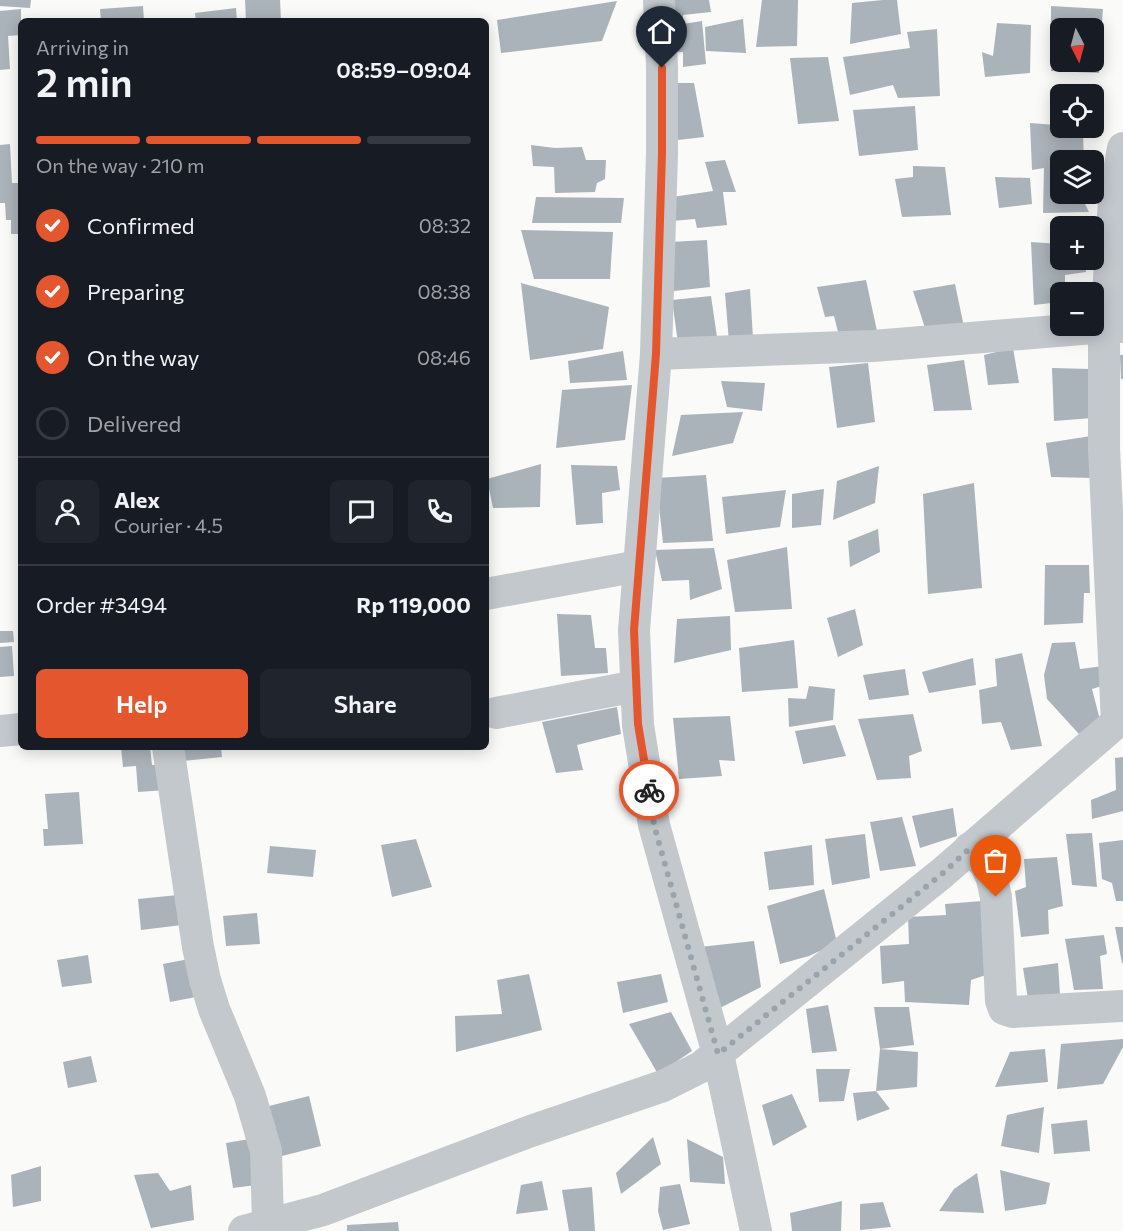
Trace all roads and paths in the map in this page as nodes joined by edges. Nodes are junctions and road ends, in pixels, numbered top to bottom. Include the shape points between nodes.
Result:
1 (659, 0) edge
2 (1123, 148) edge
3 (1114, 327) edge
4 (656, 354) junction
5 (639, 566) junction
6 (489, 593) edge
7 (636, 686) junction
8 (496, 713) dead end
9 (1120, 721) edge
10 (18, 729) edge
11 (0, 731) edge
12 (168, 750) edge
13 (970, 848) junction
14 (1123, 1006) edge
15 (718, 1054) junction
16 (324, 1221) edge
17 (256, 1228) edge
18 (756, 1231) edge

1 - 4 street via 662,153
2 - 3 street via 1114,200
3 - 4 street via 873,346
3 - 9 street via 1104,341 1104,449
4 - 5 street
5 - 6 street
5 - 7 street via 634,630
7 - 8 street
7 - 15 street via 654,825
9 - 13 street
10 - 11 street
12 - 17 street via 205,980 250,1095 266,1150
13 - 14 street via 986,865 996,897 1004,1009 1013,1012
13 - 15 street
15 - 16 street via 663,1086 531,1131
15 - 18 street
16 - 17 street

